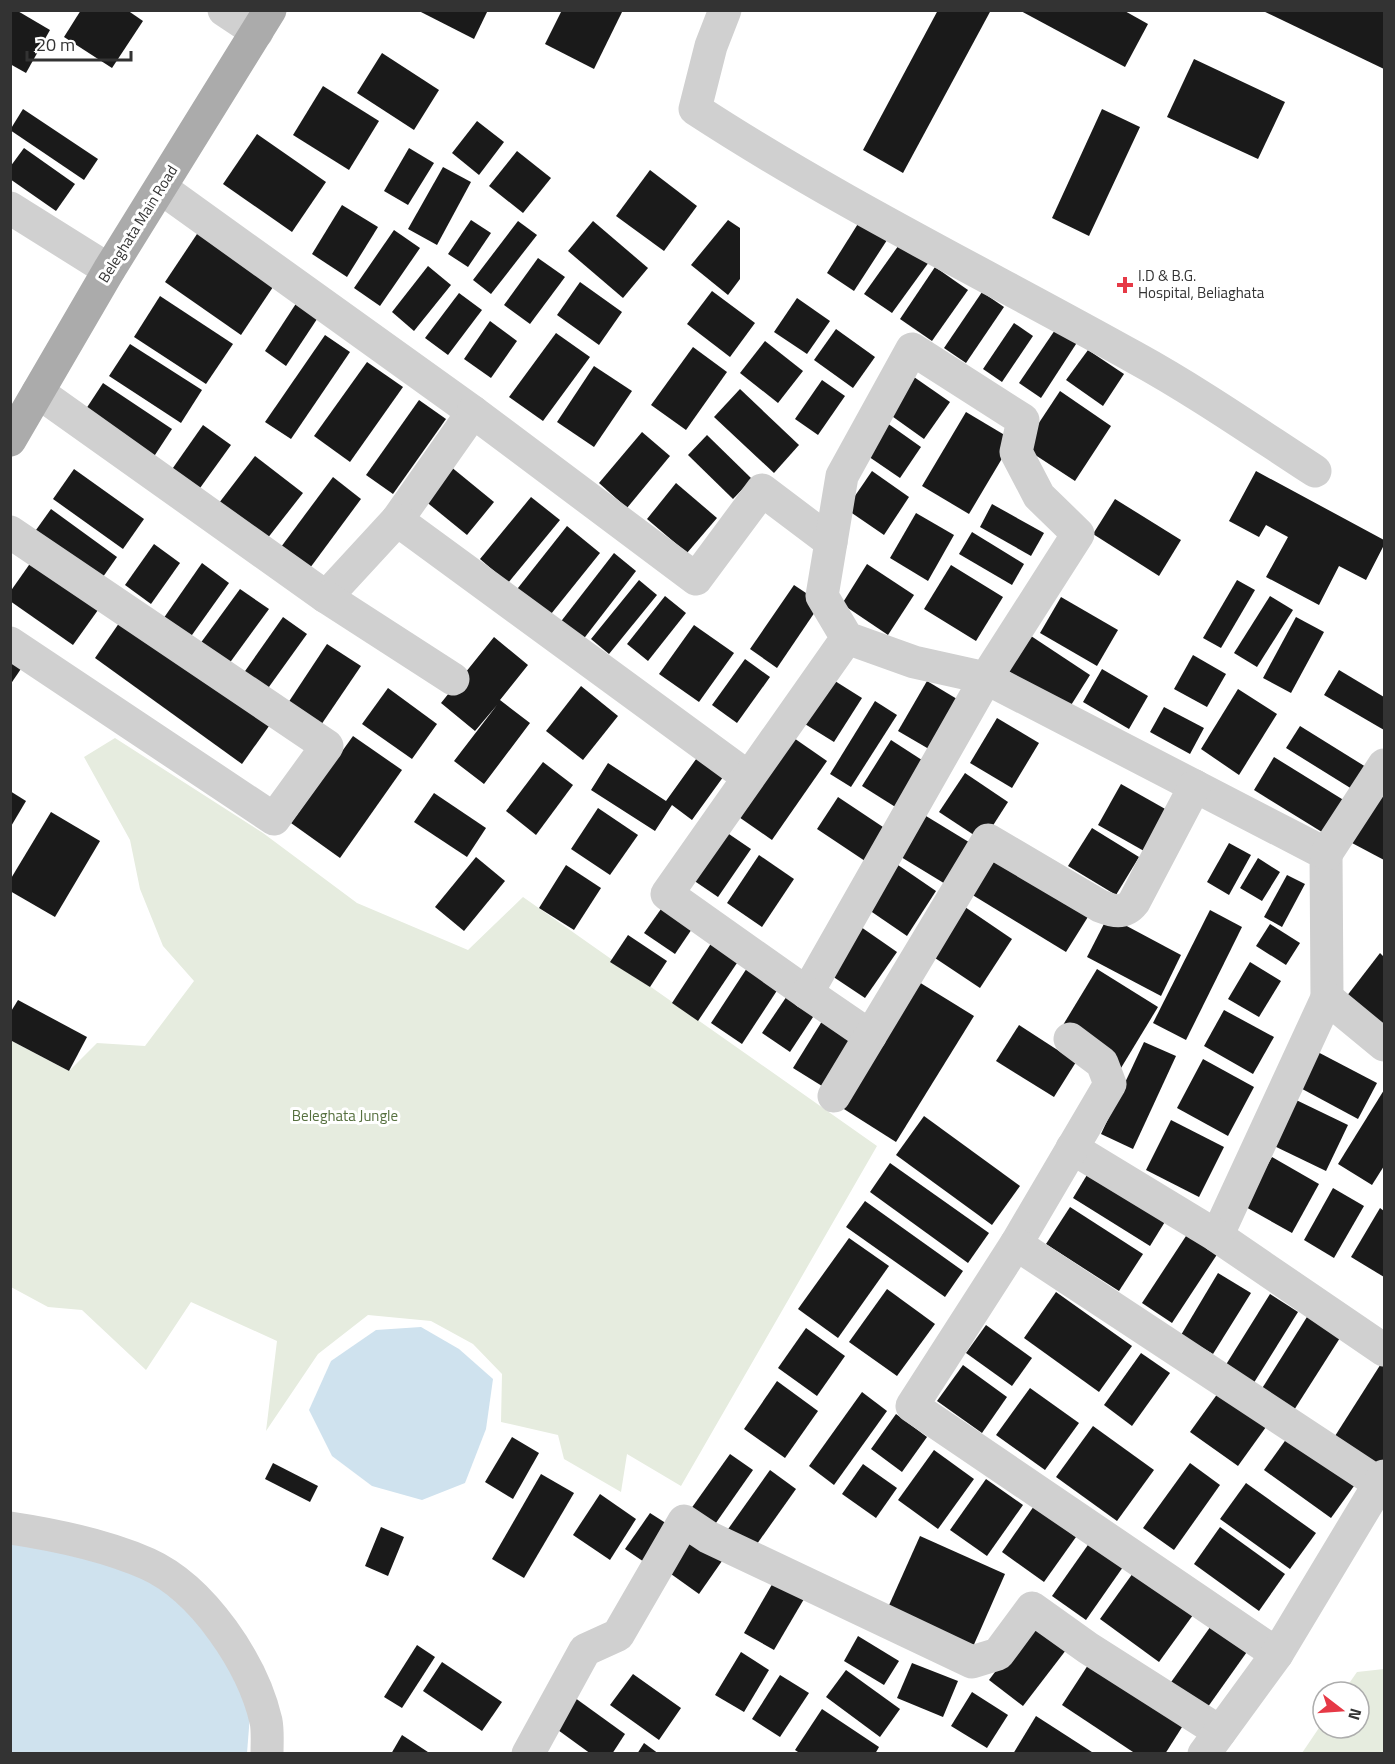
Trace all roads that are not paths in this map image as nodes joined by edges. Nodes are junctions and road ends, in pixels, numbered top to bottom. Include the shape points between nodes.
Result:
1 (224, 10) edge
2 (725, 10) edge
3 (263, 21) edge
4 (161, 188) junction
5 (10, 208) edge
6 (109, 270) junction
7 (38, 392) junction
8 (472, 412) junction
9 (10, 440) edge
10 (1315, 471) dead end
11 (397, 520) junction
12 (10, 532) edge
13 (831, 542) junction
14 (326, 597) junction
15 (847, 638) junction
16 (10, 643) edge
17 (986, 678) junction
18 (453, 679) dead end
19 (1384, 765) edge
20 (748, 777) junction
21 (1195, 786) junction
22 (1326, 854) junction
23 (807, 993) junction
24 (1327, 998) junction
25 (870, 1036) junction
26 (1070, 1040) dead end
27 (1384, 1045) edge
28 (834, 1096) dead end
29 (1072, 1148) junction
30 (1217, 1236) junction
31 (1016, 1244) junction
32 (1384, 1350) edge
33 (1382, 1480) edge
34 (10, 1528) edge
35 (1277, 1654) junction
36 (1212, 1743) edge
37 (267, 1754) edge
38 (528, 1754) edge

1 - 3 street
2 - 10 street via 695,109 786,167 1136,358
3 - 4 main road, Beleghata Main Road
4 - 6 main road, Beleghata Main Road
4 - 8 street
5 - 6 street
6 - 7 main road, Beleghata Main Road
7 - 9 main road, Beleghata Main Road
7 - 14 street
8 - 11 street
8 - 13 street via 696,579 762,490
11 - 14 street
11 - 20 street
12 - 16 street via 327,746 274,819
13 - 15 street via 822,596
13 - 17 street via 842,476 912,349 1023,420 1016,452 1039,496 1078,534
14 - 18 street
15 - 17 street via 914,662
15 - 20 street
17 - 21 street
17 - 23 street
19 - 22 street
20 - 23 street via 667,894
21 - 22 street
21 - 25 street via 1134,902 1125,910 1116,912 1100,906 988,840
22 - 24 street
23 - 25 street
24 - 27 street
24 - 30 street
25 - 28 street
26 - 29 street via 1102,1062 1110,1084
29 - 30 street
29 - 31 street
30 - 32 street
31 - 33 street
31 - 35 street via 912,1407
33 - 35 street
34 - 37 street via 100,1547 150,1564 199,1599 245,1662 267,1723
35 - 36 street
36 - 38 street via 1032,1608 998,1654 972,1662 708,1537 684,1521 618,1635 585,1650

